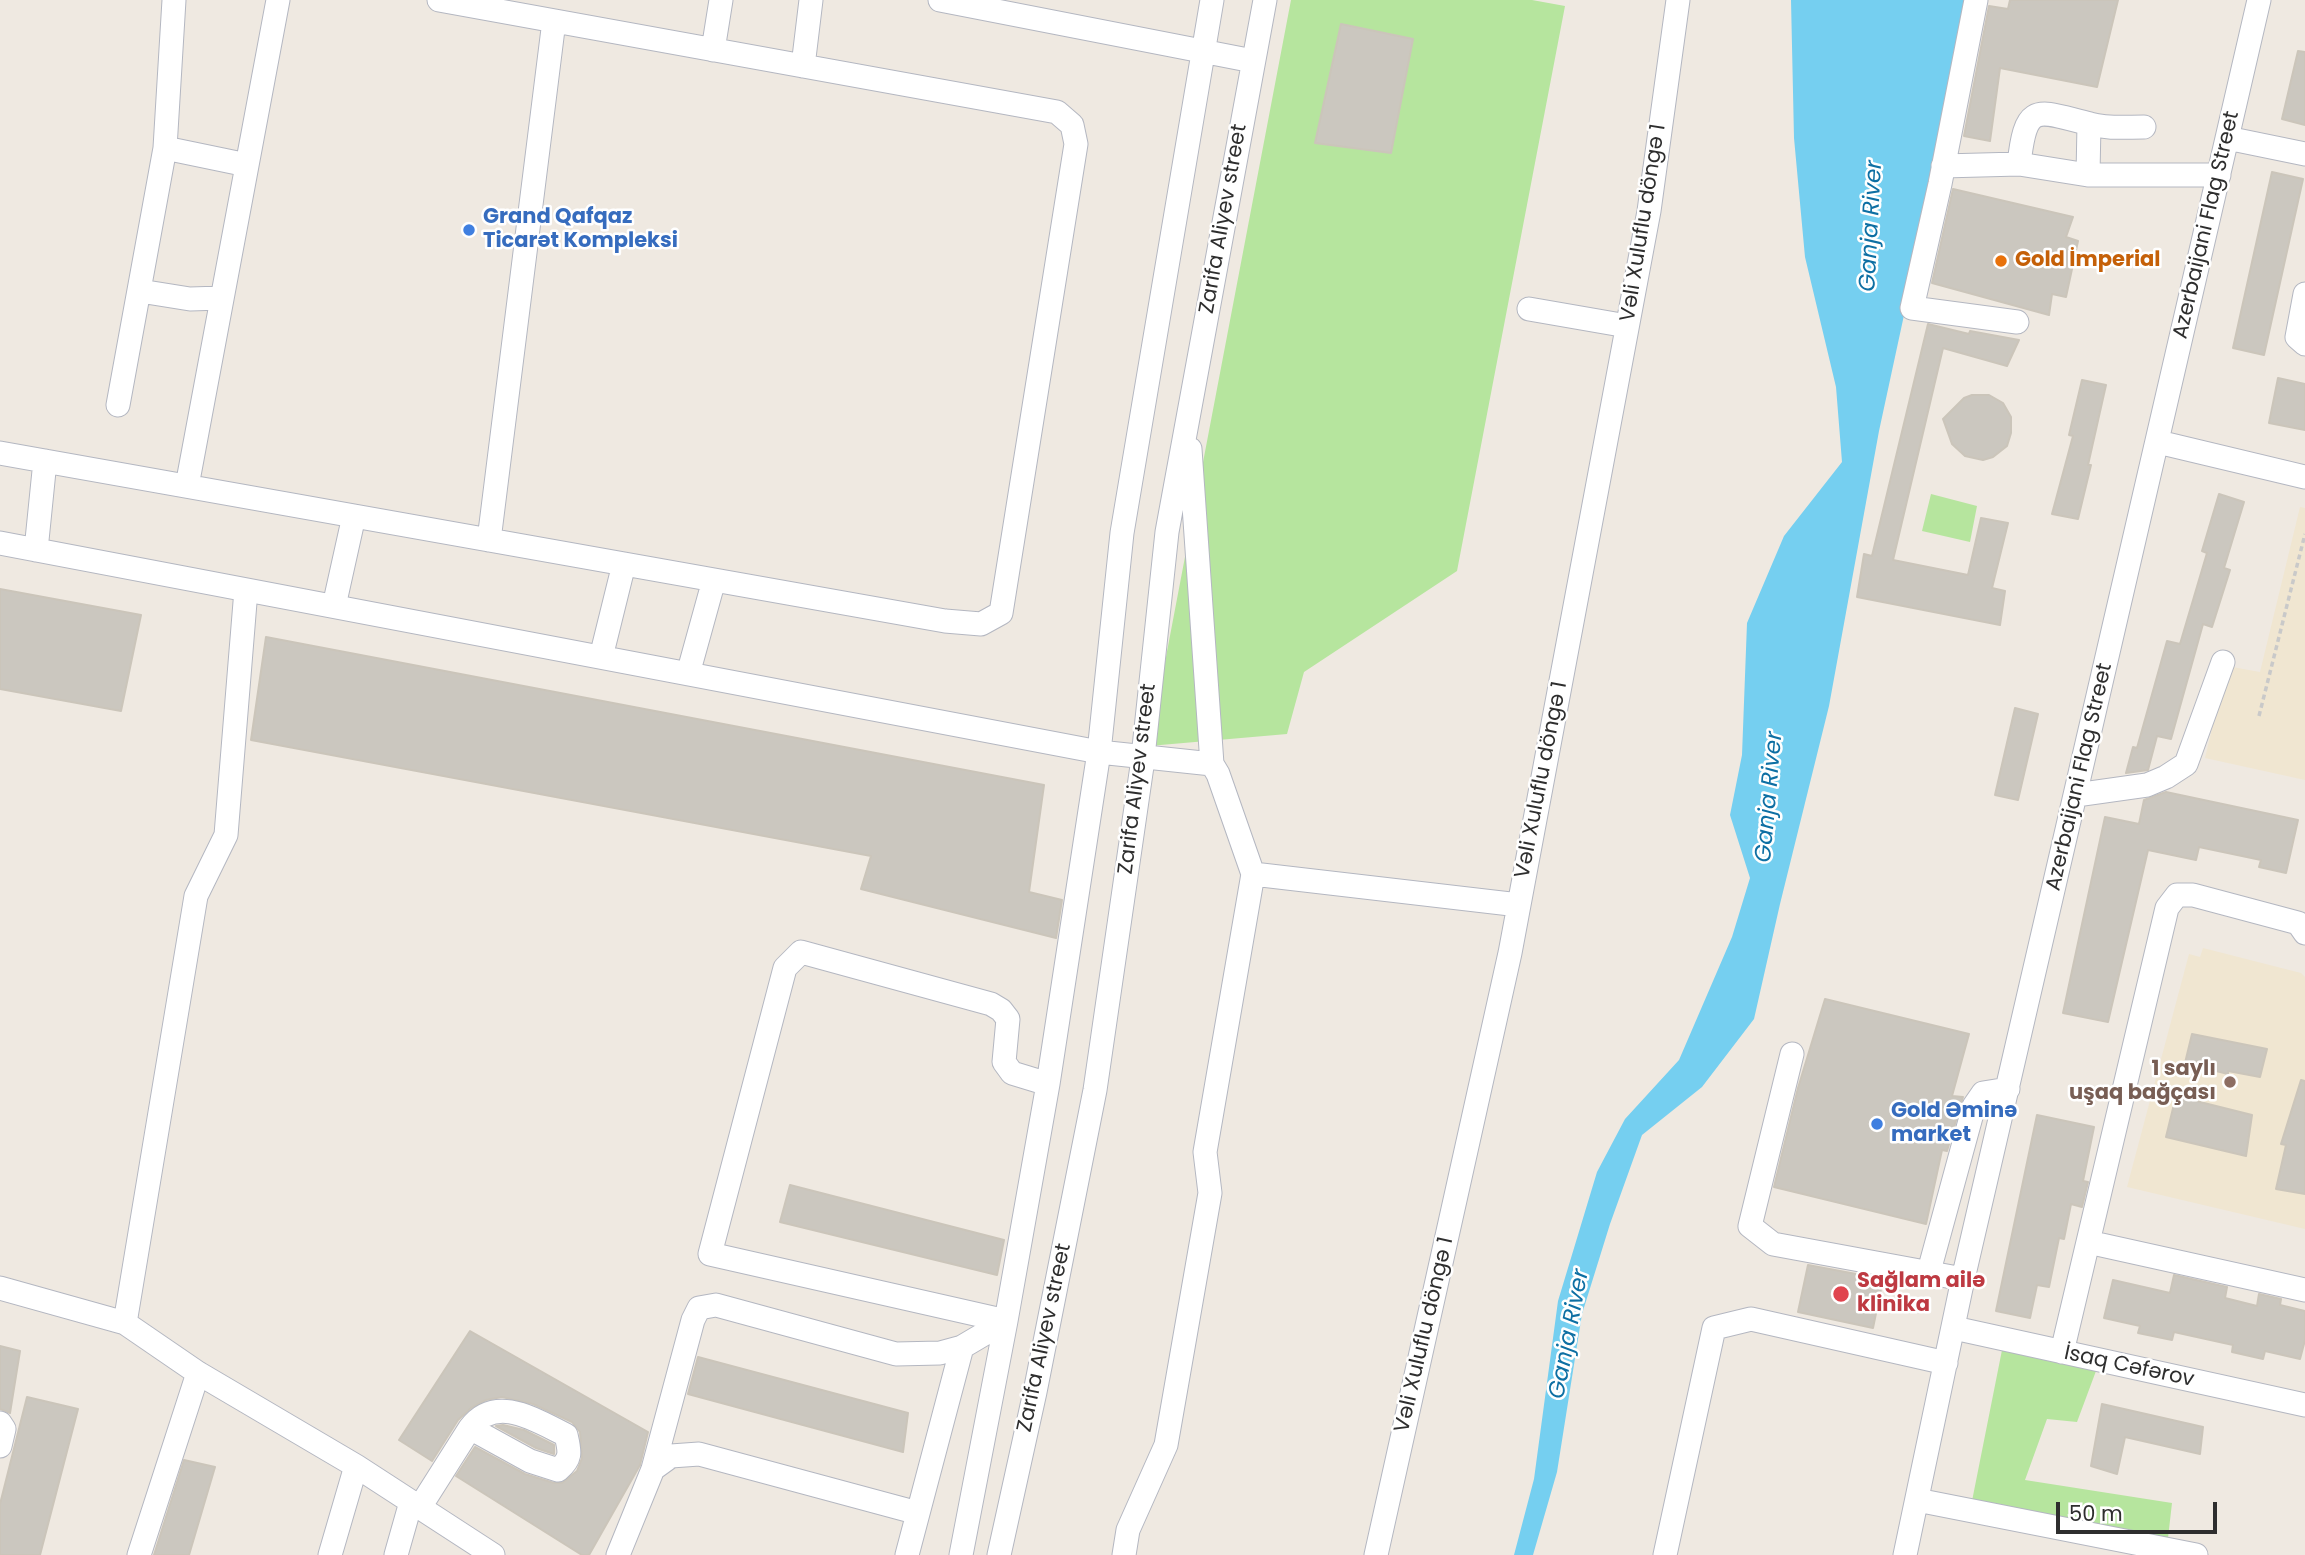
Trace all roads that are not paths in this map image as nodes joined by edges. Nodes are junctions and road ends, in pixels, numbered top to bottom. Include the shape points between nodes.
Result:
1 (174, 0) edge
2 (278, 0) edge
3 (440, 0) edge
4 (721, 0) edge
5 (811, 0) edge
6 (940, 0) edge
7 (1212, 0) edge
8 (1265, 0) edge
9 (1678, 0) edge
10 (1976, 0) edge
11 (2259, 0) edge
12 (554, 21) junction
13 (713, 50) junction
14 (1203, 52) junction
15 (1253, 61) junction
16 (803, 66) junction
17 (2089, 124) junction
18 (2144, 127) dead end
19 (2227, 138) junction
20 (165, 148) junction
21 (2305, 154) edge
22 (2019, 164) junction
23 (247, 165) junction
24 (1943, 166) junction
25 (2088, 175) junction
26 (2219, 175) junction
27 (140, 291) junction
28 (2305, 295) edge
29 (222, 298) junction
30 (1529, 309) dead end
31 (2017, 322) dead end
32 (1627, 326) junction
33 (2305, 344) edge
34 (118, 405) dead end
35 (1188, 416) junction
36 (2158, 442) junction
37 (0, 453) edge
38 (45, 461) junction
39 (2305, 477) edge
40 (187, 486) junction
41 (354, 516) junction
42 (489, 540) junction
43 (0, 543) edge
44 (36, 550) junction
45 (624, 564) junction
46 (714, 580) junction
47 (246, 590) junction
48 (334, 606) junction
49 (601, 657) junction
50 (2223, 662) dead end
51 (688, 674) junction
52 (1099, 752) junction
53 (1143, 755) junction
54 (1212, 764) junction
55 (2076, 795) junction
56 (1253, 874) junction
57 (1519, 905) junction
58 (2305, 933) edge
59 (1791, 1054) dead end
60 (1048, 1084) junction
61 (2008, 1089) junction
62 (2088, 1242) junction
63 (1929, 1271) junction
64 (1963, 1279) junction
65 (0, 1288) edge
66 (2305, 1290) edge
67 (1006, 1321) junction
68 (125, 1323) junction
69 (1954, 1328) junction
70 (962, 1347) junction
71 (2062, 1352) junction
72 (1946, 1363) junction
73 (198, 1373) junction
74 (2305, 1405) edge
75 (0, 1423) edge
76 (470, 1428) dead end
77 (0, 1446) edge
78 (356, 1466) junction
79 (653, 1469) junction
80 (1917, 1500) junction
81 (416, 1504) junction
82 (918, 1513) junction
83 (139, 1555) edge
84 (330, 1555) edge
85 (396, 1555) edge
86 (493, 1555) edge
87 (618, 1555) edge
88 (907, 1555) edge
89 (961, 1555) edge
90 (999, 1555) edge
91 (1124, 1555) edge
92 (1377, 1555) edge
93 (1665, 1555) edge
94 (1905, 1555) edge
95 (2196, 1555) edge

1 - 20 street
2 - 23 street
3 - 12 street
4 - 13 street
5 - 16 street
6 - 14 street
7 - 14 street, Zarifa Aliyev street
8 - 15 street, Zarifa Aliyev street
9 - 32 street, Vəli Xuluflu döngə 1 via 1649,211
10 - 24 street
11 - 19 street, Azerbaijani Flag Street
12 - 13 street
12 - 42 street
13 - 16 street
14 - 15 street
14 - 52 street, Zarifa Aliyev street via 1122,533
15 - 35 street, Zarifa Aliyev street
16 - 46 street via 1057,112 1072,125 1076,144 1001,613 981,624 945,621
17 - 18 street
17 - 22 street via 2049,113 2036,115 2022,135
17 - 25 street
19 - 21 street
19 - 26 street, Azerbaijani Flag Street
20 - 23 street
20 - 27 street
22 - 24 street
22 - 25 street
23 - 29 street
24 - 31 street via 1912,308
25 - 26 street
26 - 36 street, Azerbaijani Flag Street
27 - 29 street via 179,298
27 - 34 street
28 - 33 street via 2297,337
29 - 40 street
30 - 32 street
32 - 57 street, Vəli Xuluflu döngə 1
35 - 53 street, Zarifa Aliyev street via 1167,532
35 - 54 street
36 - 39 street
36 - 55 street, Azerbaijani Flag Street
37 - 38 street
38 - 40 street
38 - 44 street
40 - 41 street
41 - 42 street
41 - 48 street
42 - 45 street
43 - 44 street
44 - 47 street
45 - 46 street
45 - 49 street
46 - 51 street
47 - 48 street
47 - 68 street via 226,835 196,896
48 - 49 street
49 - 51 street
50 - 55 street via 2186,764 2147,785
51 - 52 street
52 - 53 street
52 - 60 street, Zarifa Aliyev street
53 - 54 street
53 - 90 street, Zarifa Aliyev street via 1095,1090
54 - 56 street
55 - 61 street, Azerbaijani Flag Street
56 - 57 street
56 - 91 street via 1205,1152 1210,1193 1166,1445 1128,1530
57 - 92 street, Vəli Xuluflu döngə 1
58 - 62 street via 2298,923 2193,895 2178,895 2167,908
59 - 63 street via 1750,1226 1773,1244
60 - 67 street, Zarifa Aliyev street
60 - 67 street via 1012,1073 1004,1062 1008,1019 991,1004 801,952 785,968 710,1254
61 - 63 street via 1983,1093 1974,1106
61 - 64 street, Azerbaijani Flag Street
62 - 66 street
62 - 71 street
63 - 64 street
64 - 69 street, Azerbaijani Flag Street
65 - 68 street
67 - 70 street
67 - 89 street, Zarifa Aliyev street
68 - 73 street
69 - 71 street, İsaq Cəfərov
69 - 72 street, Azerbaijani Flag Street
70 - 79 street via 940,1353 896,1354 716,1306 699,1308
70 - 82 street
71 - 74 street, İsaq Cəfərov
72 - 80 street, Azerbaijani Flag Street
72 - 93 street via 1751,1319 1714,1328
73 - 78 street
73 - 83 street
75 - 77 street via 4,1429
76 - 81 street
78 - 81 street
78 - 84 street
79 - 82 street via 671,1456 699,1454
79 - 87 street
80 - 94 street, Azerbaijani Flag Street
80 - 95 street
81 - 85 street
81 - 86 street
82 - 88 street

